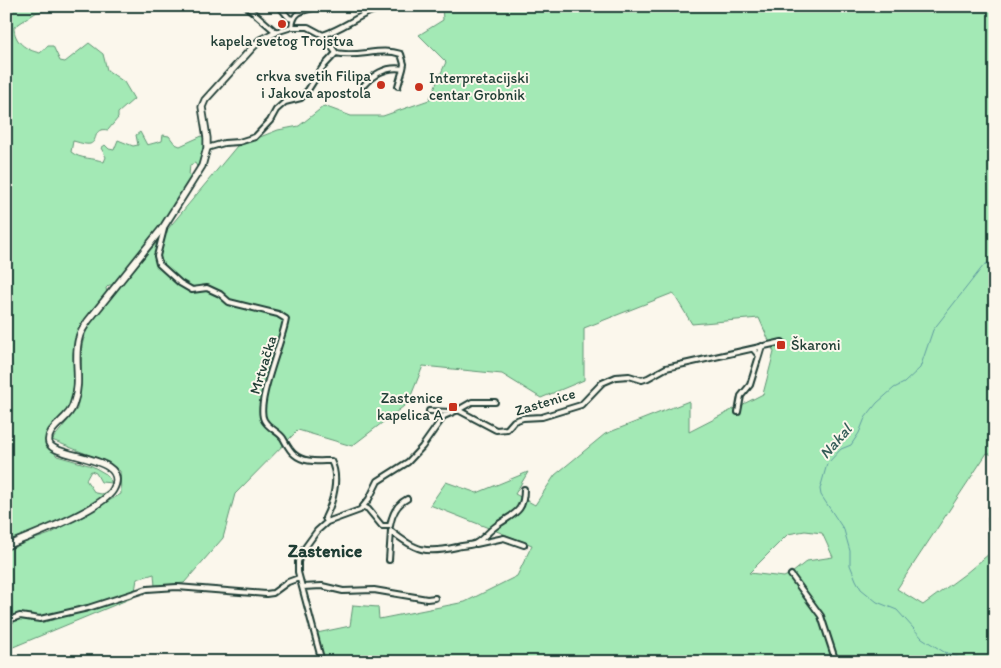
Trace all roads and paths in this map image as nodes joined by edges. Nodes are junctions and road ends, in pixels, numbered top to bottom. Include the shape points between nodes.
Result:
1 (246, 6) edge
2 (279, 6) edge
3 (321, 6) edge
4 (388, 6) edge
5 (293, 20) junction
6 (292, 27) junction
7 (276, 32) junction
8 (323, 35) junction
9 (336, 53) junction
10 (403, 68) junction
11 (364, 85) dead end
12 (398, 86) dead end
13 (207, 148) junction
14 (164, 226) junction
15 (782, 342) dead end
16 (762, 346) junction
17 (753, 349) junction
18 (759, 356) junction
19 (495, 402) dead end
20 (458, 410) junction
21 (429, 411) dead end
22 (451, 412) junction
23 (738, 412) dead end
24 (524, 489) dead end
25 (408, 499) dead end
26 (995, 505) edge
27 (364, 507) junction
28 (327, 522) junction
29 (391, 528) junction
30 (995, 534) edge
31 (474, 544) junction
32 (524, 545) dead end
33 (6, 546) edge
34 (389, 560) dead end
35 (791, 575) dead end
36 (299, 578) junction
37 (302, 587) junction
38 (435, 598) dead end
39 (6, 621) edge
40 (322, 662) edge
41 (836, 662) edge

1 - 7 street
2 - 5 street
3 - 5 street via 302,11
4 - 8 street via 363,14
5 - 6 street
6 - 7 street
6 - 8 street via 308,27
7 - 13 main road via 252,47 205,100 202,107
8 - 9 street
9 - 10 street via 397,52 402,56
9 - 13 street via 301,98 286,102 276,110 270,122 255,137
10 - 11 street via 387,68
10 - 12 street
13 - 14 main road via 202,166
14 - 28 street, Mrtvačka via 159,264 180,283 192,290 207,288 229,302 278,314 286,319 261,411 264,421 282,436 293,454 305,461 331,461 335,470 332,503 325,518
14 - 33 main road via 79,336 75,401 50,434 52,447 108,465 116,476 112,492 88,510
15 - 16 street, Zastenice
16 - 17 street, Zastenice
16 - 18 street
17 - 18 street
17 - 20 street, Zastenice via 666,368 642,380 616,377 602,382 581,405 542,417 514,421 501,430
18 - 23 street via 750,385 741,396
19 - 20 street via 472,402
20 - 22 street
21 - 22 street
22 - 27 street via 444,416 408,462 378,481
24 - 31 street via 520,510
25 - 29 street via 399,504 391,519
26 - 30 street via 991,519
27 - 28 street
27 - 29 street via 382,526
28 - 36 street via 301,553
29 - 31 street via 416,548 426,550
29 - 34 street
31 - 32 street via 504,538
35 - 41 street via 821,616
36 - 37 street
36 - 39 street via 273,593 177,587 145,590 40,619 20,616
37 - 38 street via 374,590
37 - 40 street

